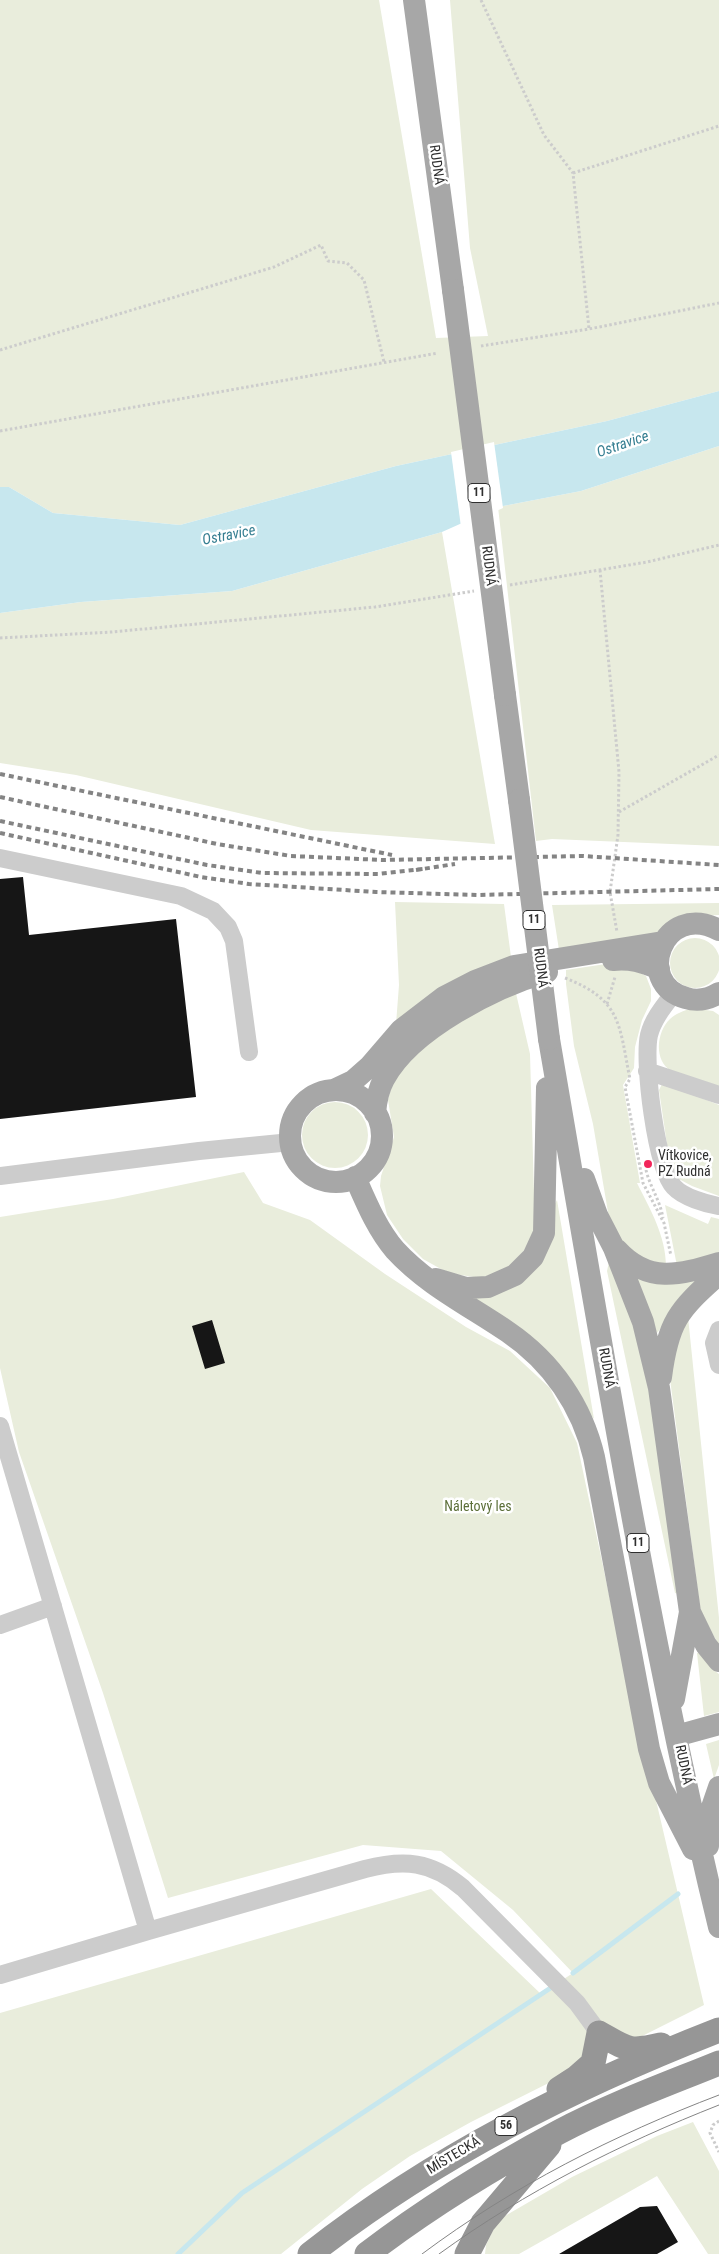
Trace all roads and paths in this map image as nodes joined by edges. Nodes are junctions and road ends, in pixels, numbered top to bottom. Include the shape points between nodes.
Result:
1 (414, 0) edge
2 (481, 0) edge
3 (719, 126) edge
4 (573, 173) junction
5 (719, 303) edge
6 (589, 329) junction
7 (481, 346) dead end
8 (0, 350) edge
9 (438, 353) dead end
10 (384, 362) junction
11 (0, 431) edge
12 (719, 544) edge
13 (600, 570) junction
14 (502, 586) dead end
15 (482, 589) dead end
16 (0, 638) edge
17 (719, 755) edge
18 (618, 812) junction
19 (0, 858) edge
20 (719, 930) edge
21 (663, 942) junction
22 (620, 954) junction
23 (659, 969) junction
24 (546, 972) junction
25 (674, 993) junction
26 (719, 993) edge
27 (608, 1004) junction
28 (549, 1039) junction
29 (249, 1052) dead end
30 (647, 1071) junction
31 (334, 1090) junction
32 (719, 1095) edge
33 (562, 1111) junction
34 (376, 1112) junction
35 (291, 1142) junction
36 (0, 1176) edge
37 (355, 1177) junction
38 (654, 1192) dead end
39 (719, 1206) edge
40 (664, 1223) junction
41 (614, 1248) junction
42 (719, 1263) edge
43 (672, 1273) junction
44 (423, 1274) junction
45 (719, 1274) edge
46 (719, 1330) edge
47 (719, 1365) edge
48 (659, 1388) junction
49 (0, 1426) edge
50 (53, 1606) junction
51 (690, 1612) junction
52 (0, 1625) edge
53 (719, 1661) edge
54 (672, 1712) junction
55 (719, 1724) edge
56 (676, 1736) junction
57 (719, 1787) edge
58 (707, 1876) junction
59 (719, 1928) edge
60 (148, 1931) junction
61 (0, 1975) edge
62 (718, 2030) edge
63 (599, 2033) junction
64 (719, 2063) edge
65 (719, 2121) edge
66 (560, 2132) junction
67 (719, 2152) edge
68 (456, 2154) junction
69 (310, 2254) edge
70 (367, 2254) edge
71 (467, 2254) edge

1 - 28 main road, RUDNÁ / 11, bridge
2 - 4 path via 544,135
3 - 4 path
4 - 6 path
5 - 6 path
6 - 7 path
8 - 10 path via 274,267 321,245 328,261 347,263 364,280
9 - 10 path
10 - 11 path
12 - 13 path
13 - 14 path
13 - 18 path via 620,772
15 - 16 path via 375,607 112,632
17 - 18 path
18 - 22 path via 610,892
19 - 29 street via 181,896 213,912 228,927 234,941
20 - 21 main road via 700,923 689,924 674,930
21 - 22 main road
21 - 23 main road
22 - 23 main road
22 - 24 main road
22 - 27 path
22 - 31 main road via 514,966 475,981 444,997 401,1030 370,1066 353,1081
23 - 25 main road
24 - 27 path via 590,989
24 - 34 main road via 483,996 429,1032 408,1050 384,1079 377,1097
25 - 26 main road via 698,1000
25 - 30 street via 652,1027 648,1040
27 - 40 path via 619,1025 630,1079 625,1087 643,1183
28 - 33 main road, RUDNÁ / 11
28 - 44 main road via 544,1233 533,1257 515,1275 488,1287 466,1288
30 - 32 street
30 - 39 street via 661,1163 668,1180 682,1194
31 - 34 main road via 358,1095
31 - 35 main road via 321,1092 303,1104 293,1121
33 - 41 main road via 597,1215
33 - 54 main road, RUDNÁ / 11 via 625,1478
34 - 37 main road via 382,1131 380,1150 370,1166
35 - 36 street
35 - 37 main road via 300,1163 317,1177 340,1181
37 - 44 main road via 382,1232 396,1251
38 - 40 path via 661,1204
40 - 43 path
41 - 43 main road via 643,1271
41 - 48 main road via 643,1322
42 - 43 main road
44 - 58 main road via 446,1293 509,1332 539,1357 564,1386 580,1416 594,1457 649,1749 659,1783
45 - 48 main road via 688,1301 675,1320 667,1337
46 - 47 street via 714,1343
48 - 51 main road
49 - 50 street
50 - 52 street
50 - 60 street
51 - 53 main road via 706,1645
51 - 54 main road
54 - 56 main road, RUDNÁ / 11
55 - 56 main road
56 - 58 main road, RUDNÁ / 11
57 - 58 main road via 709,1816
58 - 59 main road, RUDNÁ / 11
60 - 61 street
60 - 63 street via 381,1865 422,1865 463,1888 577,2003
62 - 63 highway via 638,2051 628,2050
62 - 68 highway, MÍSTECKÁ / 56 via 524,2116
63 - 68 highway via 593,2063 576,2078
64 - 66 highway, 56
65 - 67 path via 710,2133
66 - 70 highway, 56 via 487,2173
66 - 71 highway via 482,2223
68 - 69 highway, MÍSTECKÁ / 56 via 389,2196

